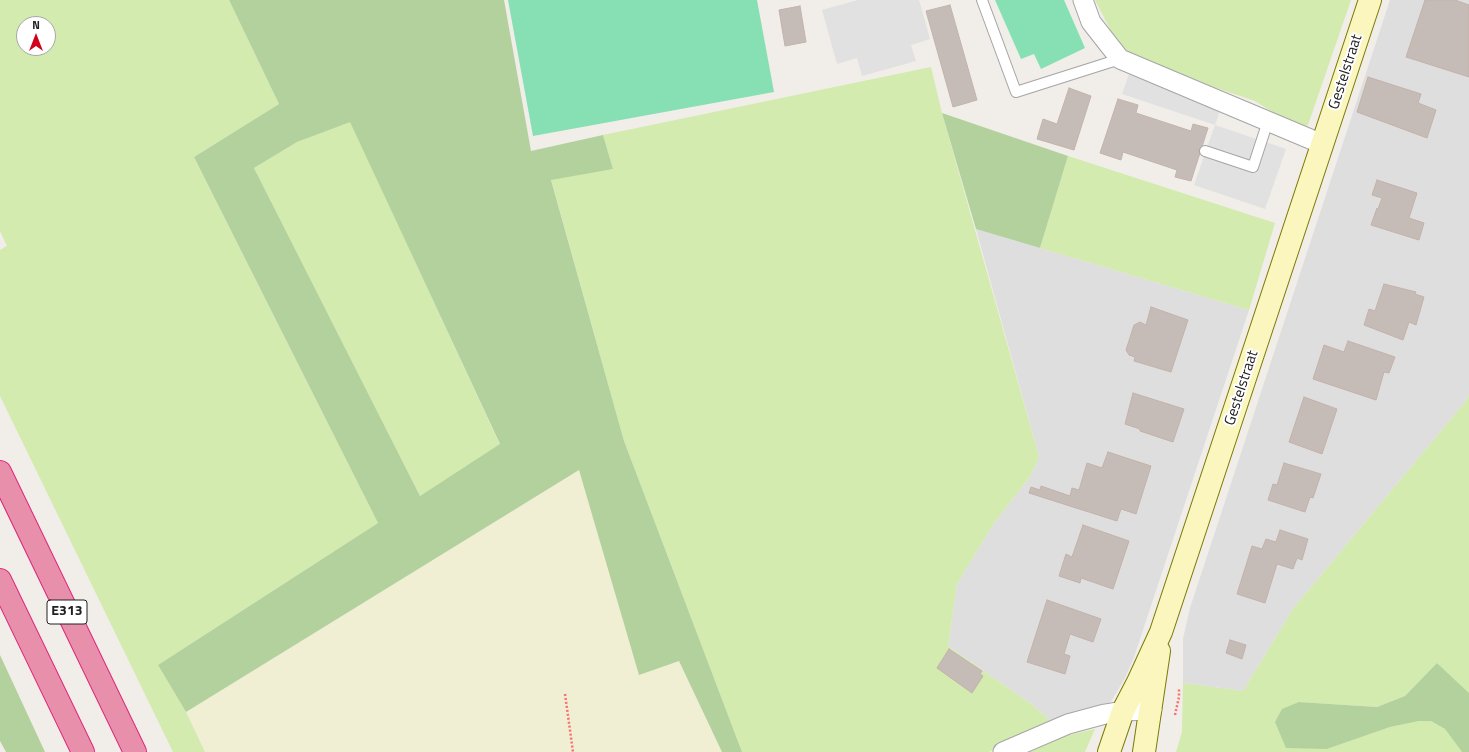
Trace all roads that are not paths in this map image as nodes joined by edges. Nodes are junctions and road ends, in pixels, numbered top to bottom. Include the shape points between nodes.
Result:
1 (982, 0) edge
2 (1083, 0) edge
3 (1370, 0) edge
4 (1120, 59) junction
5 (1268, 122) junction
6 (1322, 144) junction
7 (1205, 151) dead end
8 (0, 472) edge
9 (0, 580) edge
10 (1162, 632) junction
11 (1152, 710) junction
12 (1123, 711) junction
13 (83, 752) edge
14 (135, 752) edge
15 (1004, 752) edge
16 (1109, 752) edge
17 (1144, 752) edge

1 - 4 lane via 1016,92
2 - 4 street via 1091,22
3 - 6 main road, Gestelstraat
4 - 5 street
5 - 6 street
5 - 7 lane via 1253,168
6 - 10 main road, Gestelstraat
8 - 14 highway, E313
9 - 13 highway
10 - 11 main road, Gestelstraat
10 - 12 main road, Gestelstraat
11 - 12 street
11 - 17 main road, Gestelstraat
12 - 15 street via 1068,724
12 - 16 main road, Gestelstraat

